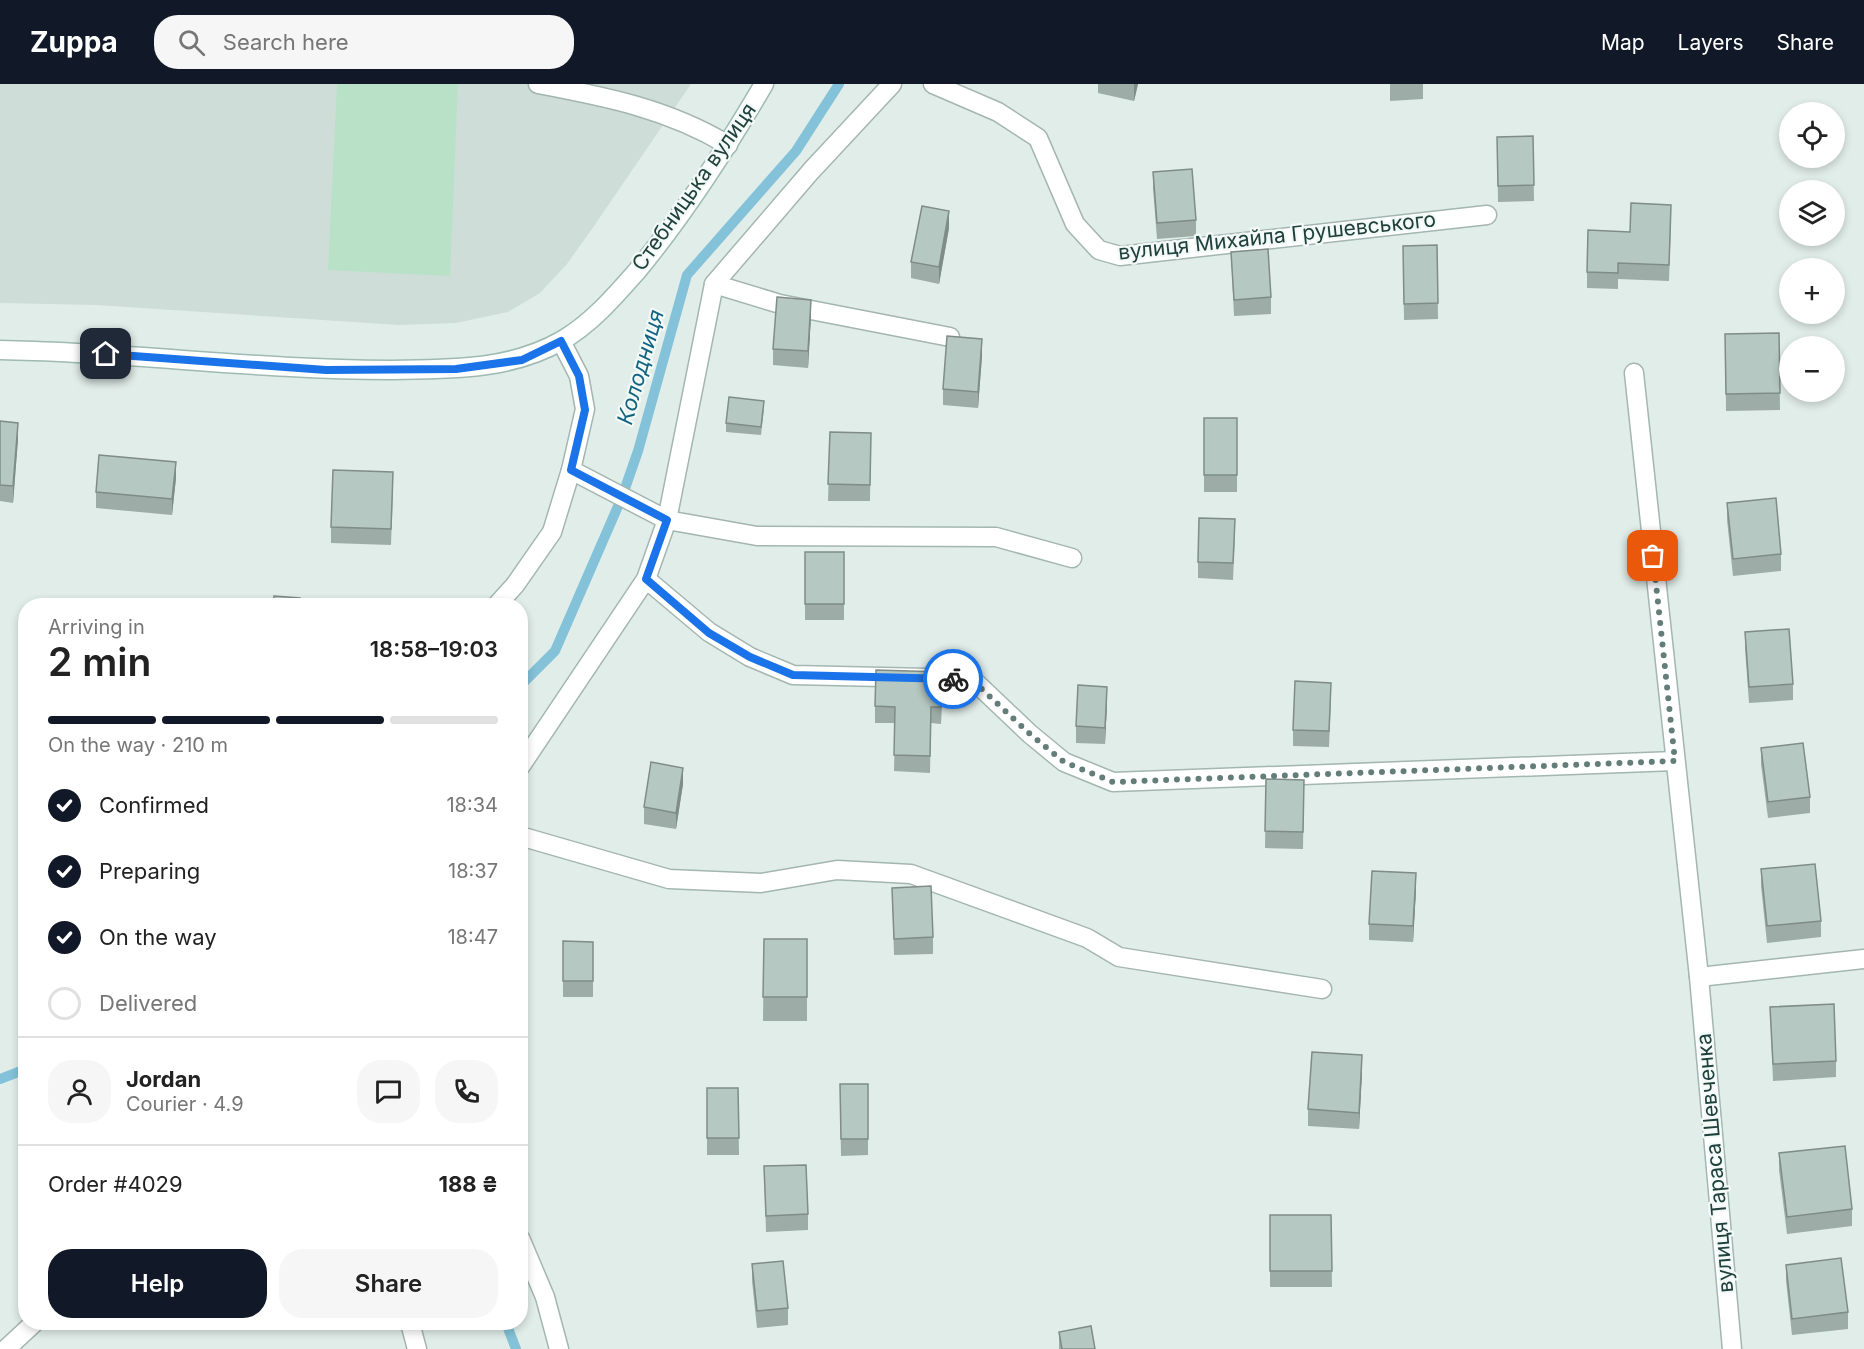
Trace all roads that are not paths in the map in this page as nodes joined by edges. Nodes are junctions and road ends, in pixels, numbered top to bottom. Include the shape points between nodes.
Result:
1 (538, 84) edge
2 (764, 84) edge
3 (892, 84) edge
4 (933, 84) edge
5 (728, 145) junction
6 (1486, 215) dead end
7 (714, 284) junction
8 (950, 337) edge
9 (561, 341) junction
10 (0, 350) edge
11 (1634, 373) dead end
12 (571, 470) junction
13 (667, 520) junction
14 (1072, 558) dead end
15 (646, 579) junction
16 (503, 598) edge
17 (528, 755) edge
18 (1675, 761) junction
19 (528, 838) edge
20 (1864, 959) edge
21 (1699, 977) junction
22 (1322, 989) dead end
23 (528, 1257) edge
24 (26, 1330) edge
25 (412, 1330) edge
26 (6, 1349) edge
27 (417, 1349) edge
28 (559, 1349) edge
29 (1732, 1349) edge

1 - 5 street via 611,97 656,111
2 - 5 street, Стебницька вулиця
3 - 7 street
4 - 6 street, вулиця Михайла Грушевського via 998,112 1038,138 1076,224 1099,250 1120,256
5 - 9 street, Стебницька вулиця via 658,246 593,319
7 - 8 street via 780,304
7 - 13 street
9 - 10 street, Стебницька вулиця via 522,360 456,369 326,370
9 - 12 street via 579,376 585,410
11 - 18 street, вулиця Тараса Шевченка
12 - 13 street
12 - 16 street via 552,532
13 - 14 street via 757,536 996,537
13 - 15 street
15 - 17 street
15 - 18 street via 709,633 750,657 793,675 972,680 1064,762 1113,782
18 - 21 street, вулиця Тараса Шевченка
19 - 22 street via 669,879 761,882 837,870 911,874 1087,938 1119,957
20 - 21 street
21 - 29 street, вулиця Тараса Шевченка
23 - 28 street via 545,1297
24 - 26 street
25 - 27 street

